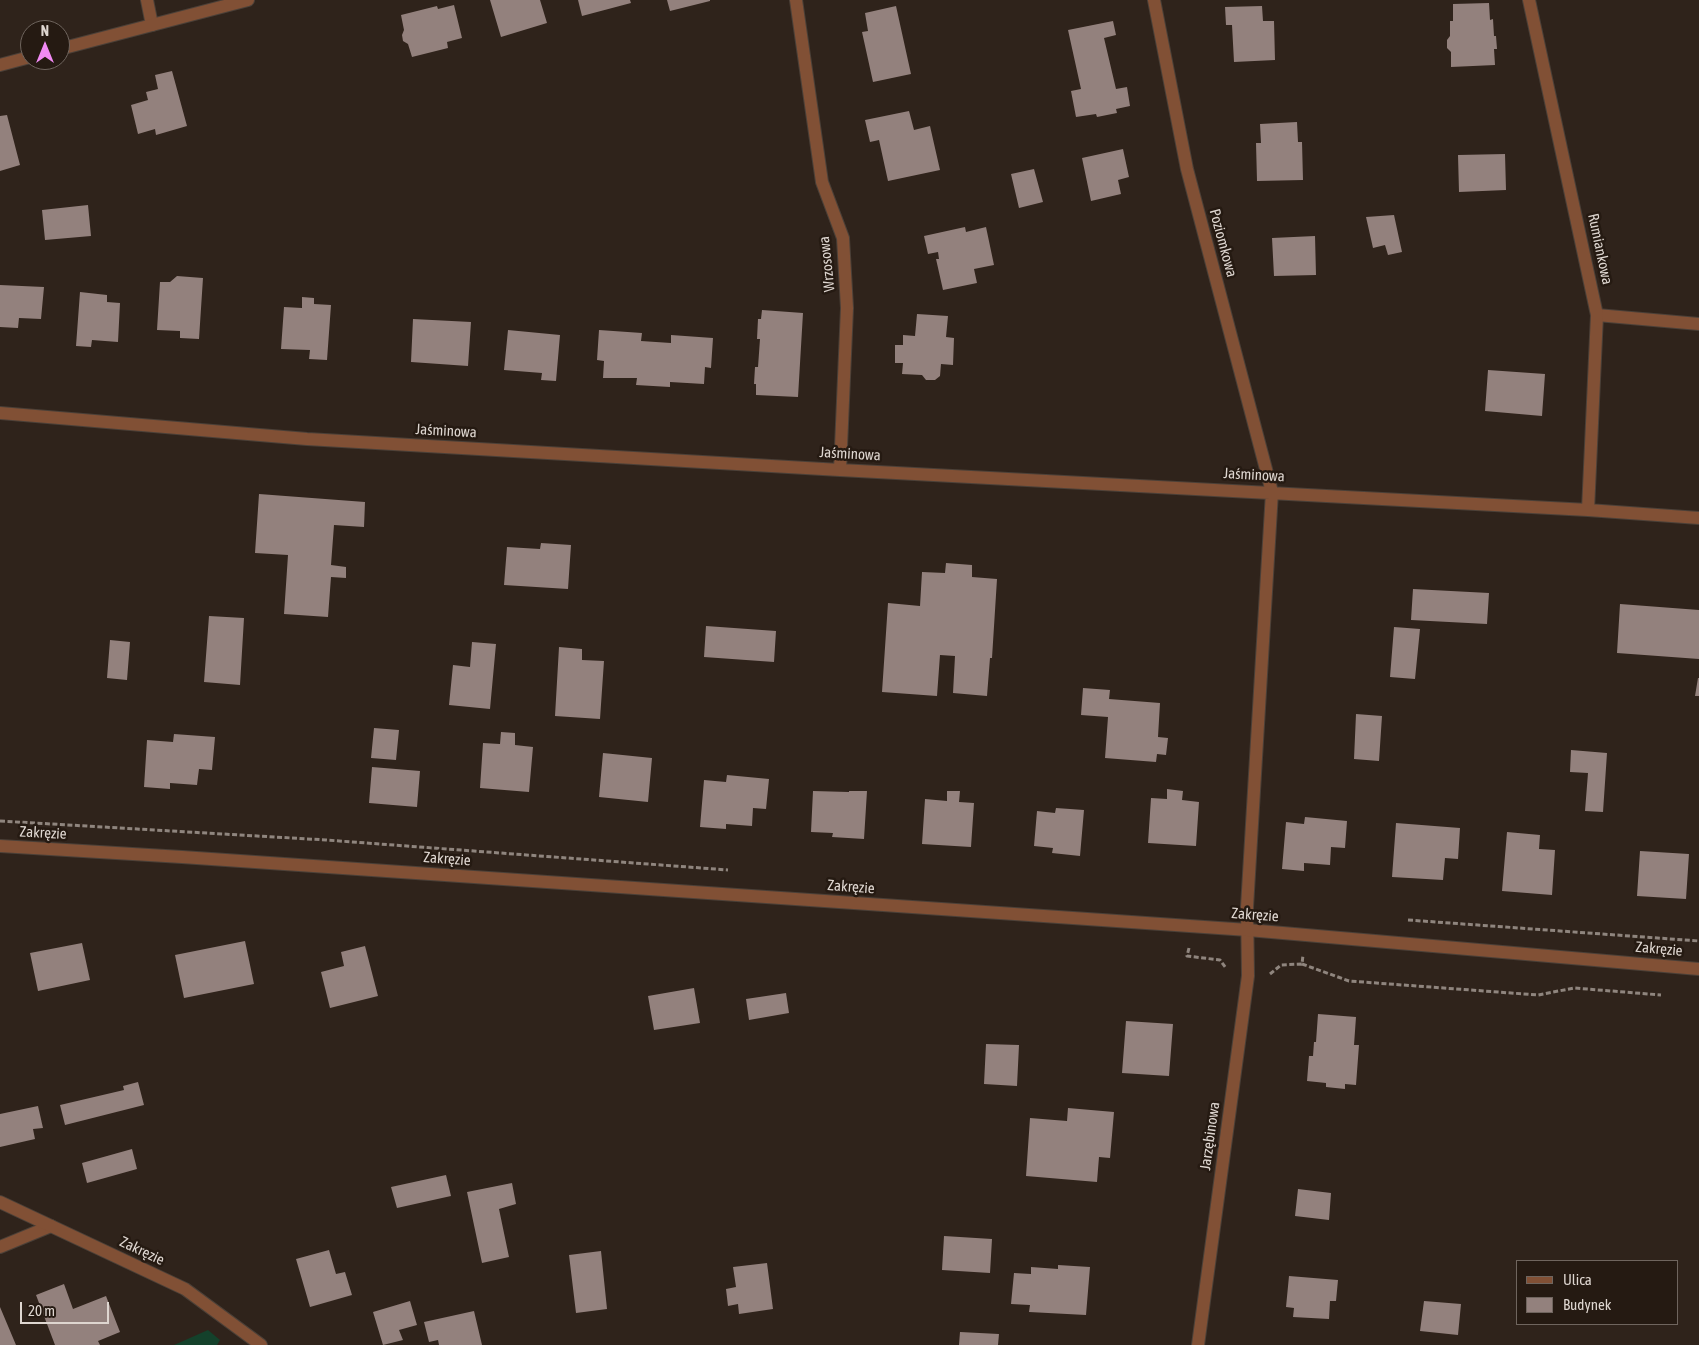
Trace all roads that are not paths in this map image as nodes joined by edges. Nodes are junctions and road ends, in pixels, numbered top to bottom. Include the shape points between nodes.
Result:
1 (147, 0) edge
2 (248, 0) edge
3 (796, 0) edge
4 (1154, 0) edge
5 (1529, 0) edge
6 (152, 25) junction
7 (70, 46) edge
8 (20, 60) edge
9 (0, 65) edge
10 (1597, 315) junction
11 (1699, 324) edge
12 (0, 413) edge
13 (840, 470) junction
14 (1272, 492) junction
15 (1588, 510) junction
16 (1699, 518) edge
17 (0, 846) edge
18 (1248, 930) junction
19 (1699, 969) edge
20 (0, 1202) edge
21 (51, 1226) junction
22 (0, 1247) edge
23 (261, 1345) edge
24 (1198, 1345) edge

1 - 6 street
2 - 6 street
3 - 13 street, Wrzosowa via 822,182 843,238 847,308
4 - 14 street, Poziomkowa via 1186,169
5 - 10 street, Rumiankowa
6 - 7 street
8 - 9 street
10 - 11 street
10 - 15 street, Rumiankowa
12 - 13 street, Jaśminowa via 307,439
13 - 14 street, Jaśminowa
14 - 15 street, Jaśminowa
14 - 18 street, Poziomkowa via 1247,897
15 - 16 street, Jaśminowa
17 - 18 street, Zakręzie
18 - 19 street, Zakręzie
18 - 24 street, Jarzębinowa via 1248,976
20 - 21 street, Zakręzie
21 - 22 street
21 - 23 street, Zakręzie via 184,1289

